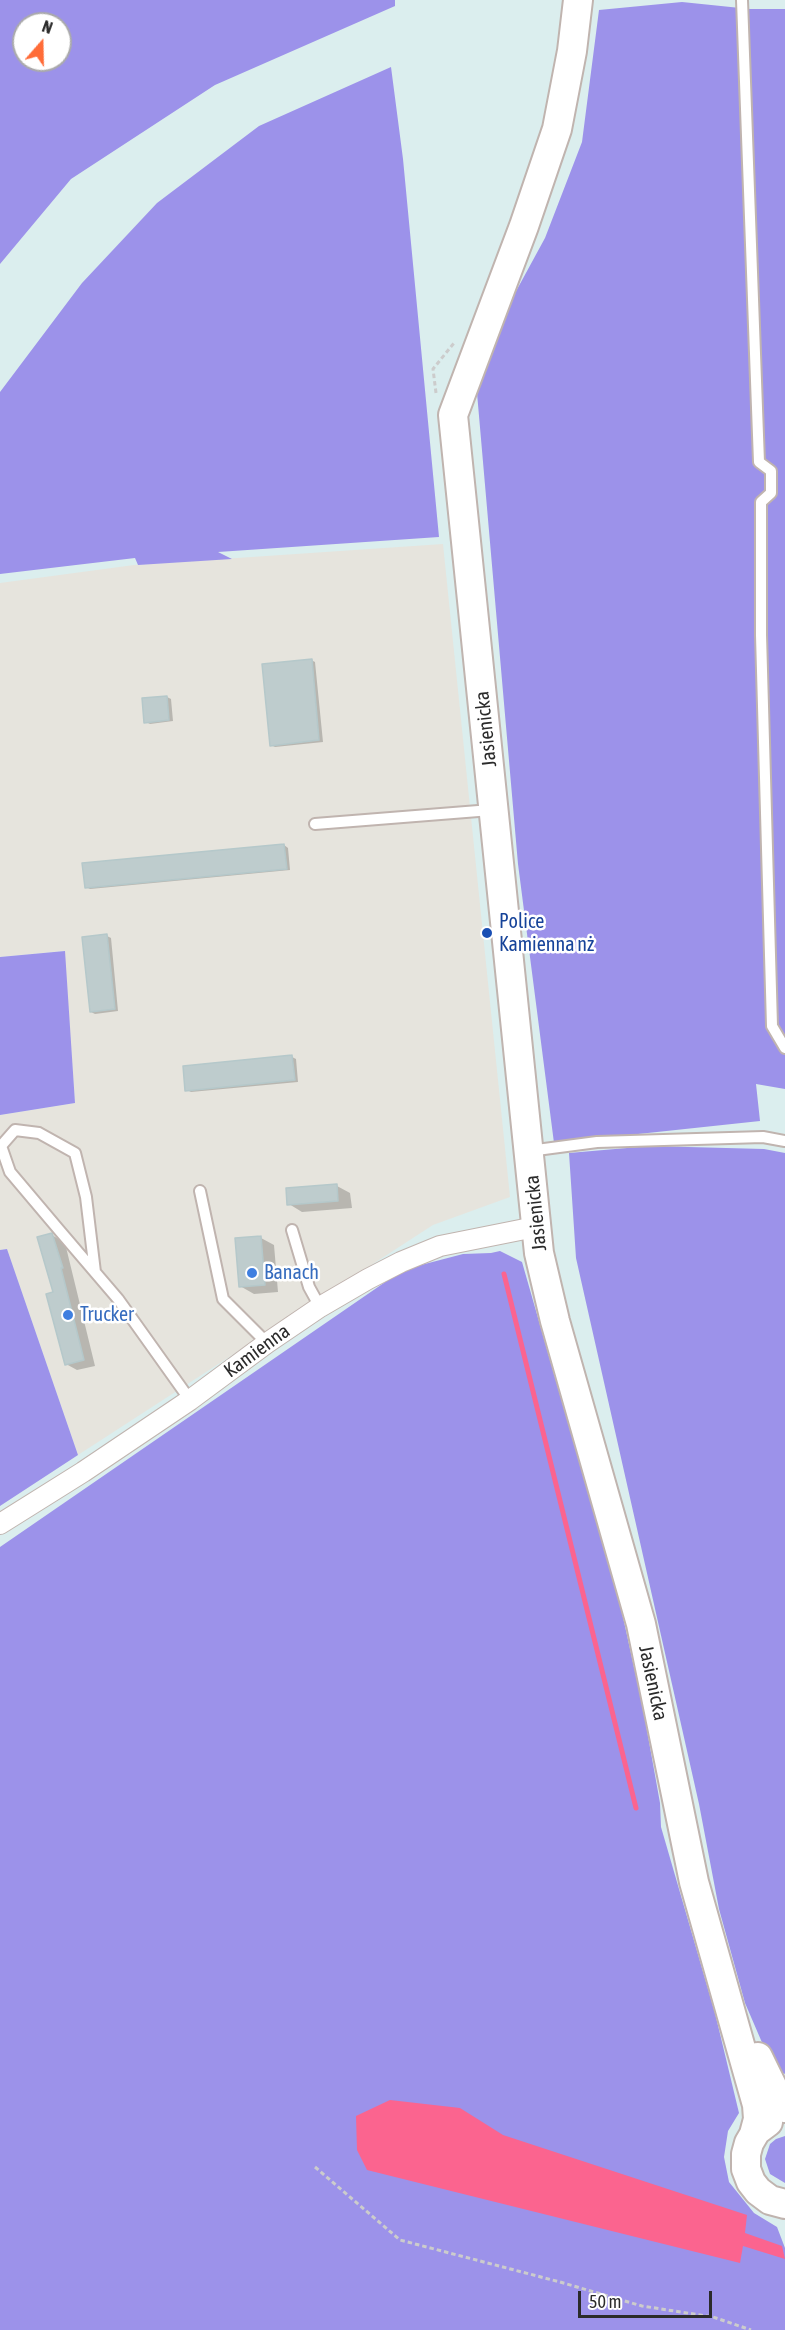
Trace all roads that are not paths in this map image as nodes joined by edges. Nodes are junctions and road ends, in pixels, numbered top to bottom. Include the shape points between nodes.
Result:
1 (578, 0) edge
2 (742, 0) edge
3 (494, 810) junction
4 (315, 824) dead end
5 (785, 1048) edge
6 (785, 1141) edge
7 (529, 1151) junction
8 (200, 1191) dead end
9 (535, 1227) junction
10 (292, 1230) dead end
11 (95, 1272) junction
12 (320, 1307) junction
13 (267, 1343) junction
14 (190, 1400) junction
15 (0, 1524) edge
16 (726, 1990) junction
17 (785, 2108) edge
18 (785, 2116) edge
19 (754, 2134) junction
20 (782, 2205) edge

1 - 3 main road, Jasienicka via 556,129 453,416
2 - 5 lane via 759,462 771,471 771,493 761,502 760,635 772,1026
3 - 4 lane
3 - 7 main road, Jasienicka
6 - 7 lane via 763,1137 597,1142
7 - 9 main road, Jasienicka
8 - 13 lane via 223,1299
9 - 12 street, Kamienna via 440,1246 401,1262
9 - 16 main road, Jasienicka via 555,1321 641,1624 694,1882
10 - 12 lane via 309,1287
11 - 11 lane via 9,1172 1,1146 15,1130 39,1132 75,1153 86,1197
11 - 14 lane
12 - 13 street, Kamienna
13 - 14 street, Kamienna
14 - 15 street, Kamienna
16 - 17 main road, Jasienicka
16 - 19 main road, Jasienicka via 757,2105
18 - 19 main road via 768,2122
19 - 20 main road, Jasienicka via 746,2154 747,2172 758,2191

